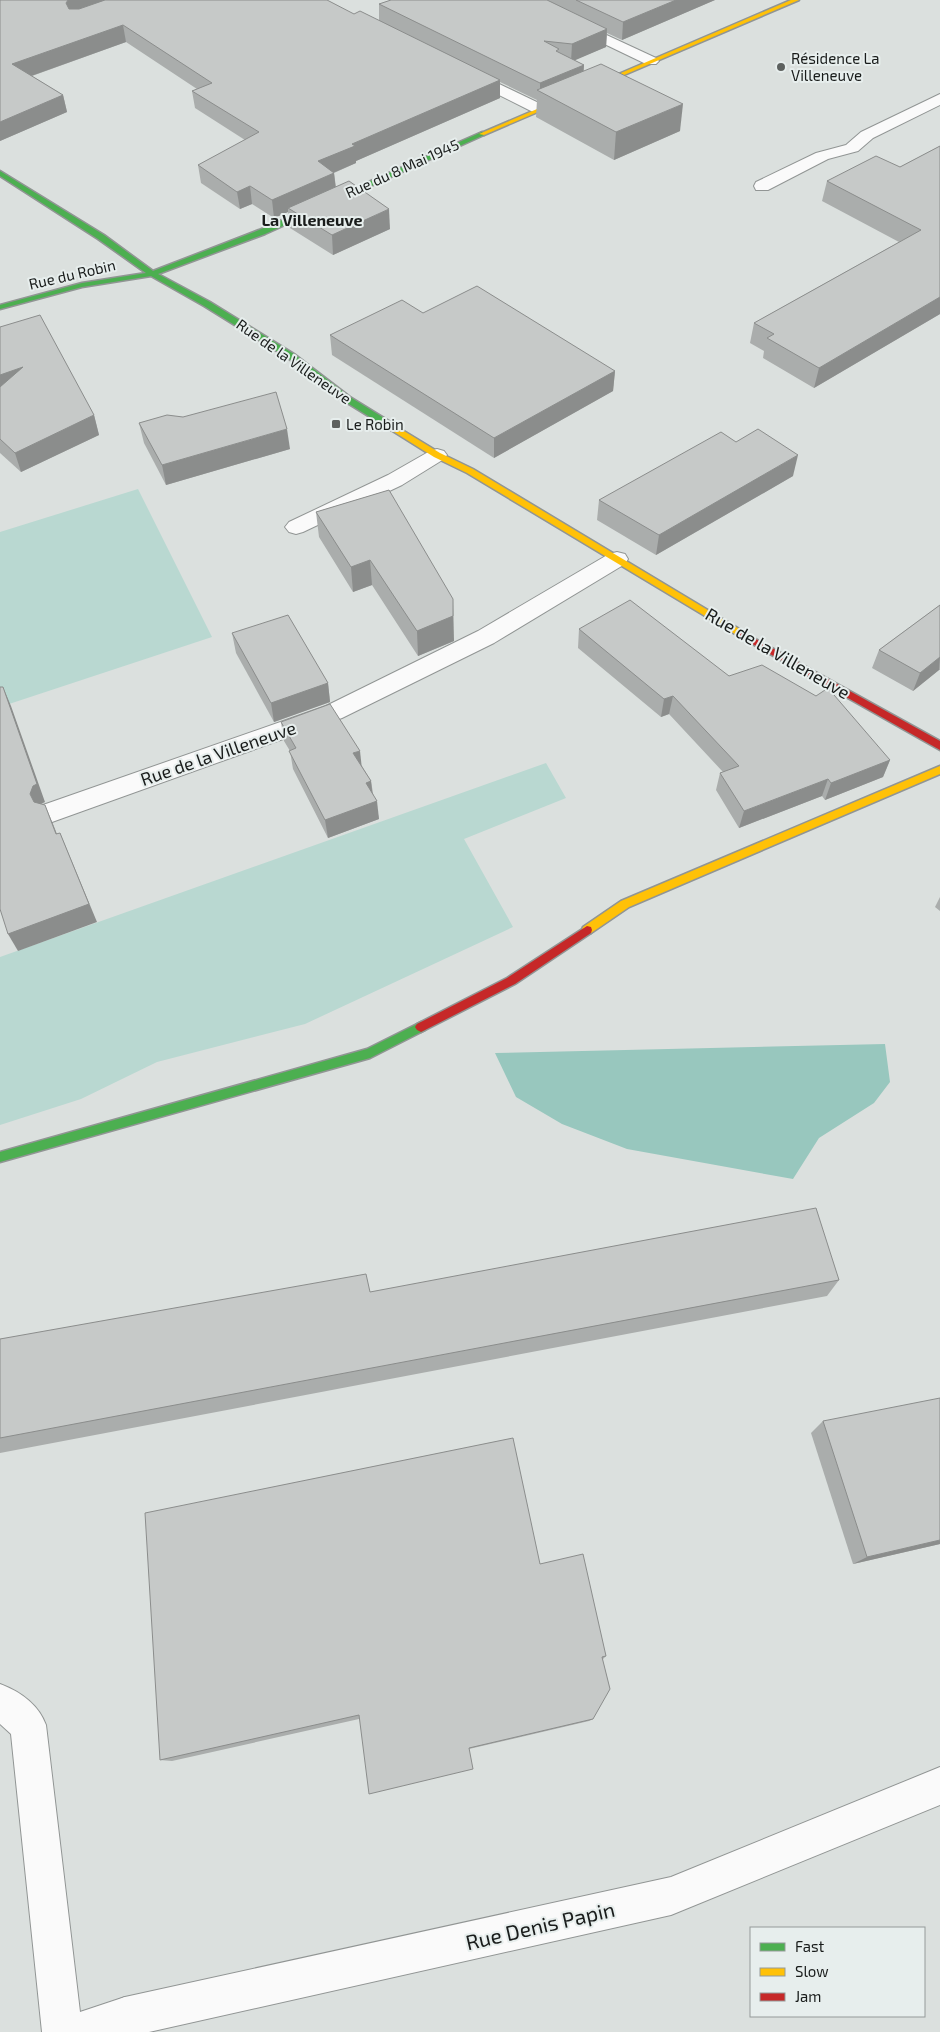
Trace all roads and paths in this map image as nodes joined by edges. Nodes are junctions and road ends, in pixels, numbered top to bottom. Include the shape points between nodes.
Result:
1 (796, 0) edge
2 (559, 17) edge
3 (651, 61) junction
4 (451, 65) edge
5 (940, 99) edge
6 (539, 109) junction
7 (0, 173) edge
8 (762, 186) dead end
9 (152, 274) junction
10 (0, 307) edge
11 (436, 455) junction
12 (296, 527) dead end
13 (617, 559) junction
14 (940, 746) edge
15 (940, 770) edge
16 (52, 812) dead end
17 (0, 1157) edge
18 (0, 1702) edge
19 (940, 1786) edge
20 (62, 2032) edge
21 (82, 2032) edge

1 - 3 street, Rue du 8 Mai 1945
2 - 3 street
3 - 6 street, Rue du 8 Mai 1945
4 - 6 street
5 - 8 street via 867,135 852,148 822,156
6 - 9 street, Rue du 8 Mai 1945 via 262,232
7 - 9 street, Rue de la Villeneuve via 101,236
9 - 10 street, Rue du Robin via 82,284
9 - 11 street, Rue de la Villeneuve via 291,356 347,399
11 - 12 street via 395,480
11 - 13 street, Rue de la Villeneuve via 470,471
13 - 14 street, Rue de la Villeneuve via 784,659
13 - 16 street, Rue de la Villeneuve via 486,638 334,712
15 - 17 street via 624,904 511,981 370,1053
18 - 20 street via 28,1725
19 - 21 street, Rue Denis Papin via 671,1896 125,2017

